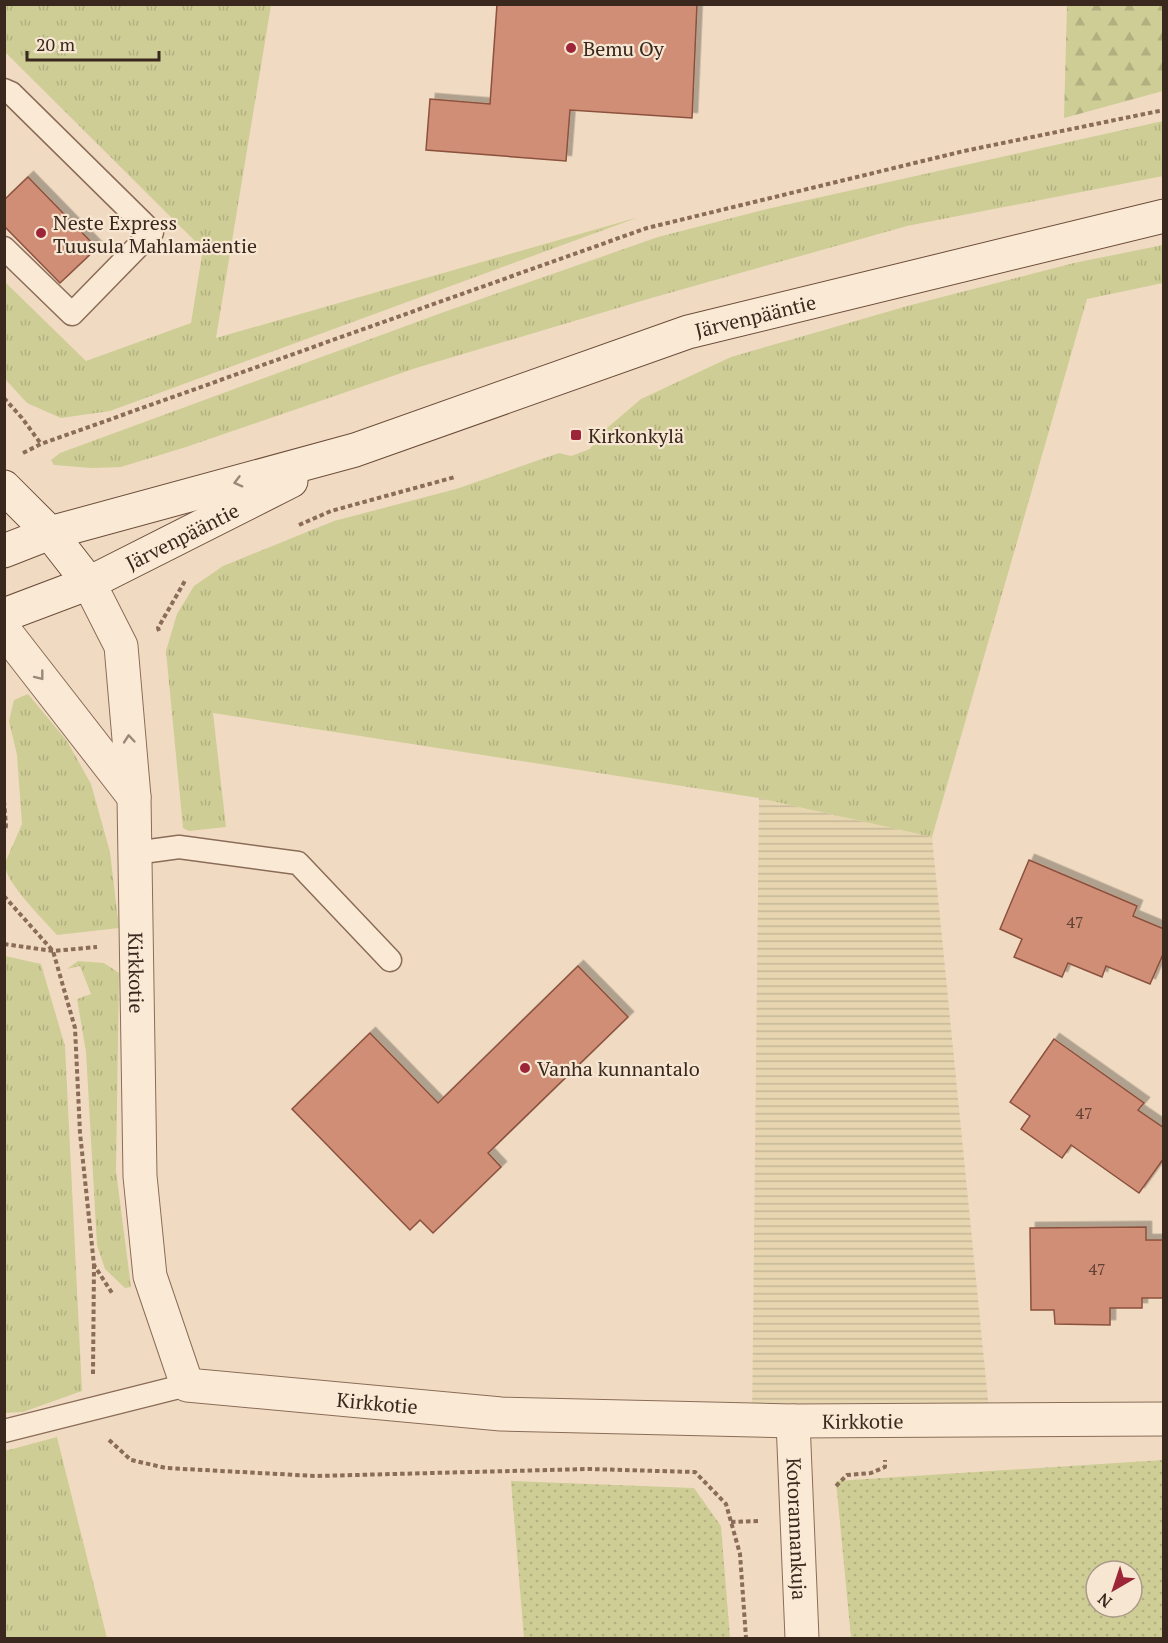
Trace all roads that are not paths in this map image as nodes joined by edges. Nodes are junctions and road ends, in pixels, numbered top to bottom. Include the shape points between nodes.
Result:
1 (4, 90) edge
2 (1164, 216) edge
3 (4, 248) edge
4 (355, 450) junction
5 (9, 472) edge
6 (50, 532) junction
7 (4, 551) edge
8 (89, 583) junction
9 (4, 615) edge
10 (4, 630) edge
11 (134, 797) junction
12 (135, 853) junction
13 (390, 960) dead end
14 (187, 1385) junction
15 (1164, 1419) edge
16 (794, 1421) junction
17 (4, 1431) edge
18 (802, 1638) edge

1 - 3 lane via 152,232 72,314
2 - 4 street, Järvenpääntie via 688,332
4 -> 6 street, Järvenpääntie
4 - 8 street, Järvenpääntie
5 - 6 street, Kirkkotie
6 - 7 street, Järvenpääntie
6 - 8 street, Kirkkotie
8 - 9 street, Järvenpääntie
11 -> 8 street, Kirkkotie via 121,646
10 -> 11 street
11 - 12 street, Kirkkotie
12 - 13 lane via 179,847 298,863
12 - 14 street, Kirkkotie via 140,1176 150,1276
14 - 16 street, Kirkkotie via 501,1414
14 - 17 lane
15 - 16 street, Kirkkotie
16 - 18 street, Kotorannankuja

